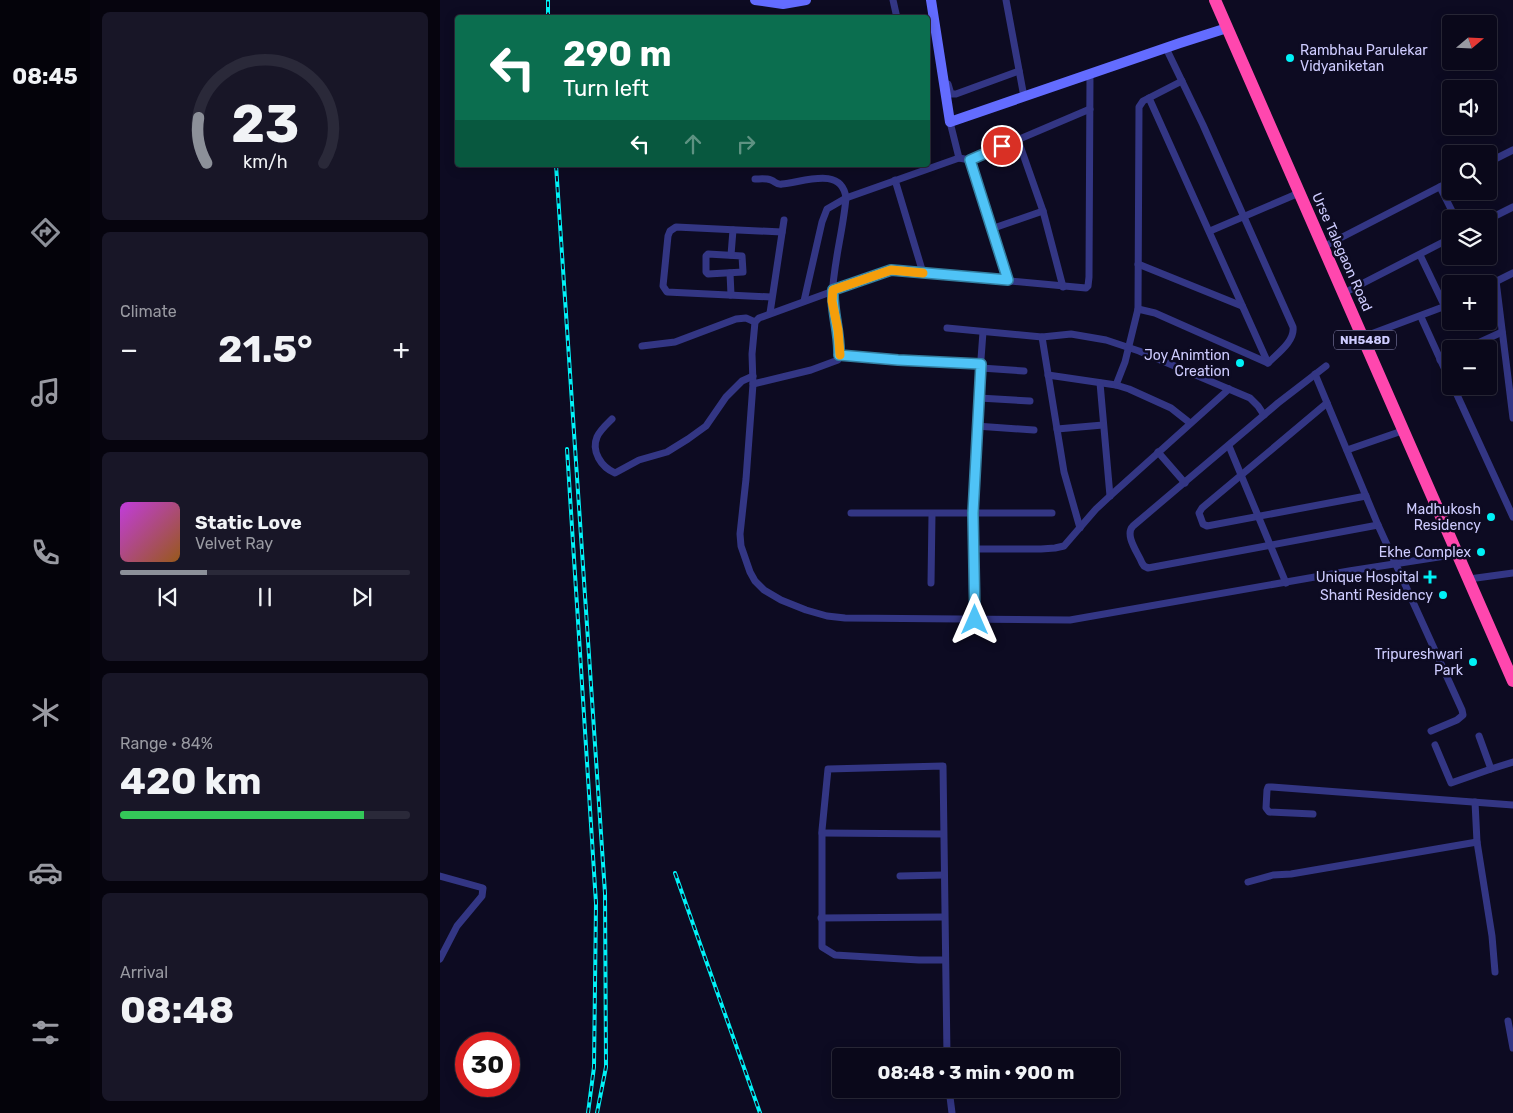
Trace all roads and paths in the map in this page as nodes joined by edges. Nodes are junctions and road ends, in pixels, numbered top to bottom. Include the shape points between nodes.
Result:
1 (755, 0) edge
2 (806, 0) edge
3 (893, 0) edge
4 (1006, 0) edge
5 (1215, 0) edge
6 (933, 2) edge
7 (896, 15) edge
8 (1227, 28) junction
9 (1166, 48) junction
10 (1019, 71) junction
11 (1090, 75) junction
12 (1182, 81) junction
13 (1024, 97) junction
14 (1149, 98) junction
15 (1090, 109) junction
16 (950, 122) junction
17 (1018, 140) junction
18 (1513, 150) edge
19 (959, 158) junction
20 (1497, 158) edge
21 (970, 160) junction
22 (930, 165) edge
23 (919, 168) edge
24 (755, 179) dead end
25 (895, 180) junction
26 (1440, 187) joint
27 (1299, 193) junction
28 (846, 198) junction
29 (1513, 208) edge
30 (1452, 210) edge
31 (1043, 211) junction
32 (1497, 215) edge
33 (1244, 216) junction
34 (784, 220) dead end
35 (991, 229) junction
36 (733, 230) junction
37 (1210, 231) junction
38 (782, 232) junction
39 (1442, 243) edge
40 (1323, 247) junction
41 (731, 255) junction
42 (1420, 255) junction
43 (1138, 264) junction
44 (1513, 272) edge
45 (923, 273) junction
46 (730, 274) junction
47 (1008, 280) junction
48 (1497, 280) edge
49 (1063, 287) junction
50 (833, 290) junction
51 (1344, 293) junction
52 (1442, 295) edge
53 (731, 296) junction
54 (771, 298) junction
55 (804, 301) junction
56 (1242, 306) junction
57 (1138, 308) junction
58 (1442, 308) edge
59 (1497, 308) edge
60 (770, 313) junction
61 (1421, 317) junction
62 (755, 322) junction
63 (947, 328) dead end
64 (983, 332) junction
65 (1502, 332) junction
66 (1042, 337) junction
67 (1363, 337) junction
68 (1485, 340) edge
69 (642, 346) dead end
70 (1129, 348) junction
71 (839, 355) junction
72 (1440, 360) joint
73 (1268, 362) junction
74 (1442, 364) edge
75 (981, 366) junction
76 (1326, 366) dead end
77 (1024, 371) dead end
78 (1315, 374) junction
79 (1048, 375) junction
80 (752, 376) junction
81 (1100, 383) junction
82 (753, 384) junction
83 (1116, 385) junction
84 (1228, 389) junction
85 (1457, 395) edge
86 (979, 398) junction
87 (1030, 401) dead end
88 (1327, 403) junction
89 (1264, 415) junction
90 (612, 418) dead end
91 (1513, 418) edge
92 (1190, 423) junction
93 (1103, 424) junction
94 (976, 426) junction
95 (1057, 429) junction
96 (1034, 430) dead end
97 (1402, 431) junction
98 (1229, 446) junction
99 (1347, 450) junction
100 (1158, 452) junction
101 (1241, 476) junction
102 (1185, 483) junction
103 (1110, 496) junction
104 (1366, 496) junction
105 (1052, 512) dead end
106 (851, 513) dead end
107 (973, 513) junction
108 (932, 514) junction
109 (1258, 516) junction
110 (1513, 517) edge
111 (1378, 525) junction
112 (1080, 528) junction
113 (1270, 545) junction
114 (975, 549) junction
115 (1458, 554) junction
116 (1396, 564) junction
117 (1513, 573) edge
118 (1469, 579) junction
119 (931, 583) dead end
120 (1286, 583) junction
121 (975, 620) junction
122 (1513, 682) edge
123 (1431, 731) dead end
124 (1479, 736) dead end
125 (1435, 746) dead end
126 (1513, 762) edge
127 (1491, 769) junction
128 (1475, 802) junction
129 (1513, 805) edge
130 (1313, 814) dead end
131 (822, 833) junction
132 (944, 834) junction
133 (1477, 842) junction
134 (440, 876) edge
135 (900, 876) dead end
136 (944, 876) junction
137 (1248, 882) dead end
138 (944, 917) junction
139 (820, 918) junction
140 (440, 959) edge
141 (944, 960) junction
142 (1495, 972) dead end
143 (1508, 1022) dead end
144 (947, 1048) edge
145 (1513, 1048) edge
146 (950, 1098) edge
147 (952, 1113) edge

1 - 2 street via 783,4
3 - 7 street
4 - 10 street
5 - 8 highway, Urse Talegaon Road / NH548D
6 - 10 street via 951,94
6 - 16 street
8 - 9 street
8 - 27 highway, Urse Talegaon Road / NH548D
9 - 11 street
9 - 12 street
10 - 13 street
11 - 13 street
11 - 15 street
12 - 14 street
12 - 33 street
13 - 16 street
14 - 37 street
14 - 43 street via 1139,107
15 - 17 street
15 - 49 street via 1088,286
16 - 19 street
17 - 21 street
17 - 31 street
18 - 20 street
19 - 21 street
19 - 22 street
21 - 35 street
23 - 25 street
24 - 28 street via 768,179 778,184 829,179 841,186
25 - 28 street
25 - 45 street
26 - 30 street
26 - 40 street
27 - 33 street
27 - 40 highway, Urse Talegaon Road / NH548D
28 - 50 street
28 - 55 street via 825,213
29 - 32 street
31 - 35 street
31 - 49 street
33 - 37 street
33 - 73 street via 1294,332
34 - 38 street
35 - 47 street
36 - 38 street
36 - 41 street
36 - 53 street via 672,228 668,236 663,286 667,292
37 - 56 street
38 - 54 street
39 - 42 street
40 - 51 highway, Urse Talegaon Road / NH548D
41 - 46 street via 742,256 743,270
41 - 46 street via 706,256 706,273
42 - 51 street
42 - 52 street
43 - 56 street
43 - 57 street
44 - 48 street
45 - 47 street
45 - 50 street via 891,270
46 - 53 street
47 - 49 street
50 - 55 street
50 - 71 street
51 - 67 highway, Urse Talegaon Road / NH548D
53 - 54 street
54 - 60 street
55 - 60 street
56 - 73 street
57 - 70 street
57 - 73 street
58 - 61 street
59 - 65 street
60 - 62 street
61 - 67 street
61 - 72 street
62 - 69 street via 746,318 736,319 675,342
62 - 80 street
63 - 64 street
64 - 66 street
64 - 75 street
65 - 68 street
65 - 91 street
66 - 70 street via 1071,334
66 - 79 street
67 - 97 highway, Urse Talegaon Road / NH548D
70 - 83 street
70 - 84 street
71 - 75 street
71 - 82 street via 833,363
72 - 74 street
75 - 77 street
75 - 86 street
76 - 78 street
78 - 88 street
78 - 89 street
79 - 81 street
79 - 95 street
80 - 82 street
80 - 90 street via 742,381 706,426 688,439 667,452 639,460 614,473 599,460 596,447 596,439
81 - 83 street
81 - 93 street
82 - 121 street via 740,534 745,559 755,581 781,600 826,616
83 - 92 street via 1171,408
84 - 89 street via 1250,398
84 - 92 street
85 - 110 street
86 - 87 street
86 - 94 street
88 - 99 street
88 - 101 street
89 - 98 street
92 - 100 street
93 - 95 street
93 - 103 street
94 - 96 street
94 - 107 street
95 - 112 street via 1064,472
97 - 99 street
97 - 115 highway, Urse Talegaon Road / NH548D
98 - 101 street
98 - 102 street
99 - 104 street
100 - 102 street
100 - 103 street
101 - 109 street
101 - 109 street via 1202,508 1199,513 1203,524 1207,526
102 - 113 street via 1130,529 1129,535 1146,568
103 - 112 street
104 - 109 street
104 - 111 street
105 - 107 street
106 - 108 street
107 - 108 street
107 - 114 street
108 - 119 street
109 - 113 street
111 - 113 street
111 - 116 street
112 - 114 street via 1064,546 1055,548
113 - 120 street
114 - 121 street
115 - 116 street
115 - 118 highway, Urse Talegaon Road / NH548D
116 - 120 street
116 - 123 street via 1463,715
117 - 118 street
118 - 122 highway, Urse Talegaon Road / NH548D
120 - 121 street via 1070,620
124 - 127 street
125 - 127 street via 1451,783
126 - 127 street
128 - 129 street
128 - 130 street via 1268,787 1266,808 1269,812
128 - 133 street
131 - 132 street
131 - 132 street via 828,769 943,766
131 - 139 street
132 - 136 street
133 - 137 street via 1272,875
133 - 142 street
134 - 140 street via 483,888 482,896 457,926
135 - 136 street
136 - 138 street
138 - 139 street
138 - 141 street
139 - 141 street via 822,946 835,955
141 - 144 street
143 - 145 street
146 - 147 street

